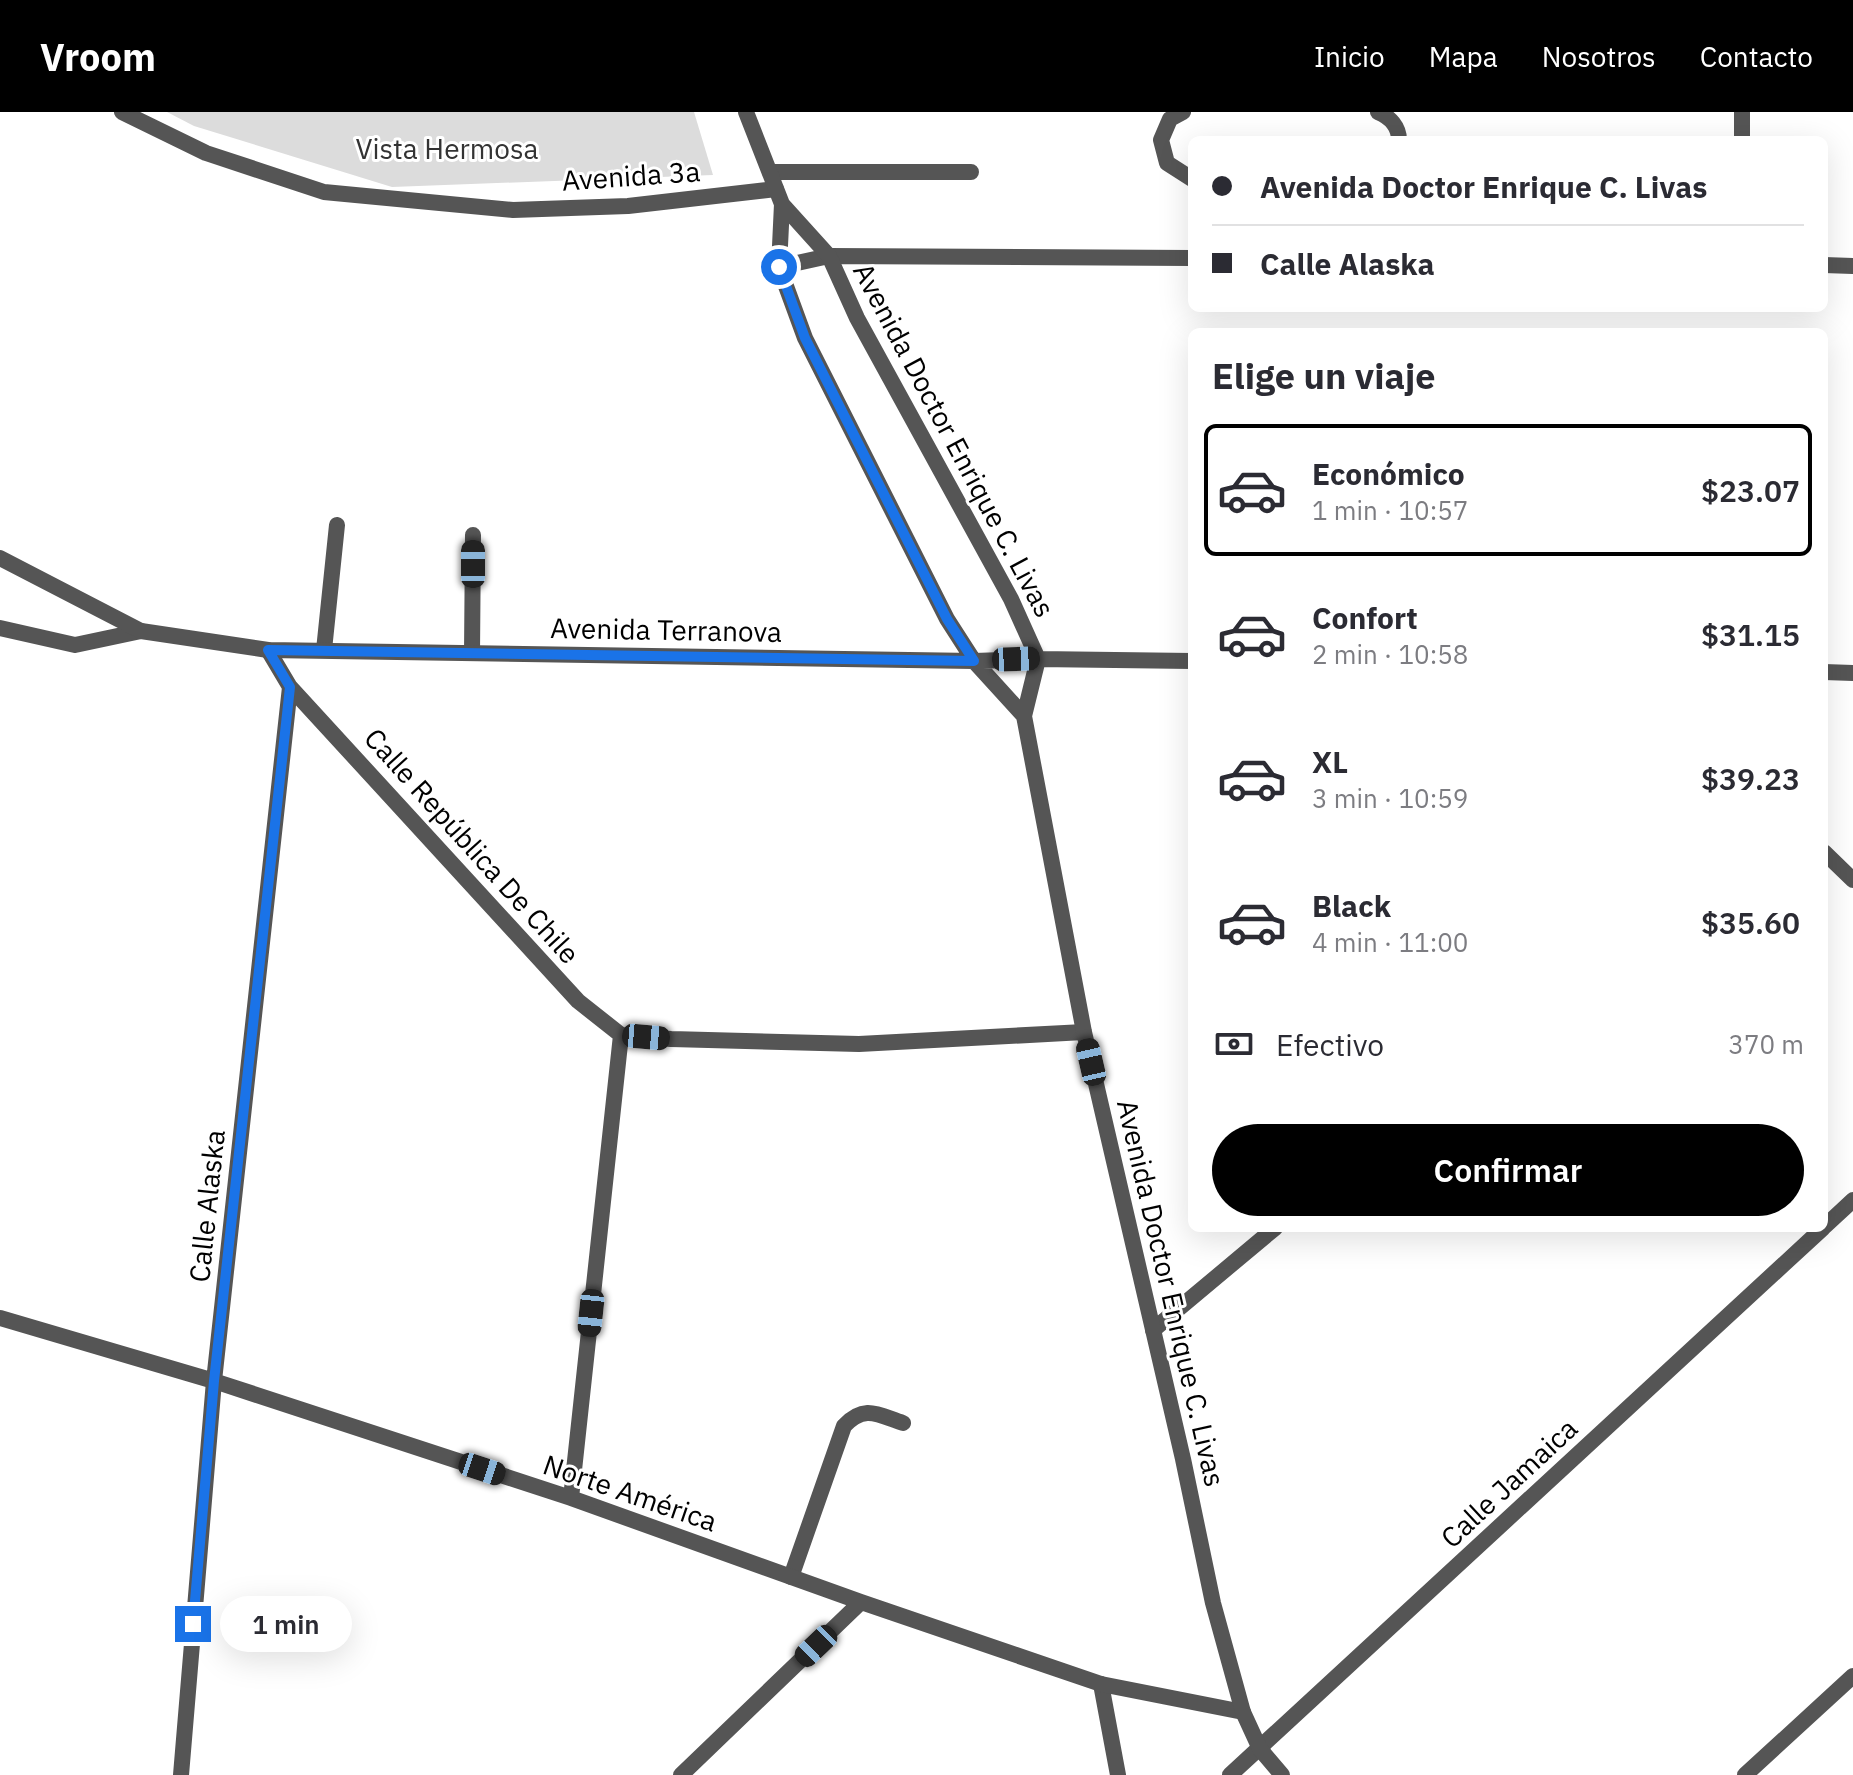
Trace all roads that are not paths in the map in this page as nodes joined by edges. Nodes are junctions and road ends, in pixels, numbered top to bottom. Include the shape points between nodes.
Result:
1 (122, 112) edge
2 (746, 112) edge
3 (1183, 112) edge
4 (1378, 112) edge
5 (1742, 112) edge
6 (1399, 136) edge
7 (1742, 136) edge
8 (770, 172) junction
9 (971, 172) dead end
10 (1188, 176) edge
11 (779, 197) junction
12 (829, 256) junction
13 (1188, 258) edge
14 (1828, 265) edge
15 (1853, 266) edge
16 (779, 267) junction
17 (337, 525) dead end
18 (473, 535) dead end
19 (0, 558) edge
20 (0, 628) edge
21 (141, 631) junction
22 (268, 650) junction
23 (324, 650) junction
24 (472, 653) junction
25 (1038, 659) junction
26 (974, 661) junction
27 (1188, 661) edge
28 (1828, 672) edge
29 (1853, 673) edge
30 (290, 687) junction
31 (1024, 716) junction
32 (1828, 856) edge
33 (1853, 880) edge
34 (1084, 1032) junction
35 (621, 1035) junction
36 (1853, 1200) edge
37 (1828, 1224) edge
38 (1270, 1232) edge
39 (1820, 1232) edge
40 (0, 1318) edge
41 (1153, 1330) junction
42 (214, 1381) junction
43 (903, 1423) dead end
44 (571, 1498) junction
45 (791, 1577) junction
46 (861, 1602) junction
47 (1853, 1676) edge
48 (1101, 1684) junction
49 (1243, 1712) junction
50 (1260, 1749) junction
51 (181, 1775) edge
52 (681, 1775) edge
53 (1118, 1775) edge
54 (1230, 1775) edge
55 (1282, 1775) edge
56 (1745, 1775) edge

1 - 11 street, Avenida 3a via 206,153 324,192 513,210
2 - 8 street, Avenida Doctor Enrique C. Livas
3 - 10 street via 1170,119 1161,140 1167,163
4 - 6 street via 1387,116
5 - 7 street
8 - 9 street
8 - 11 street, Avenida Doctor Enrique C. Livas
11 - 12 street, Avenida Doctor Enrique C. Livas
11 - 16 street, Avenida Doctor Enrique C. Livas
12 - 13 street
12 - 16 street
12 - 25 street, Avenida Doctor Enrique C. Livas
14 - 15 street
16 - 26 street, Avenida Doctor Enrique C. Livas via 805,338 947,619
17 - 23 street
18 - 24 street
19 - 21 street
20 - 21 street via 75,645
21 - 22 street, Avenida Terranova
22 - 23 street, Avenida Terranova
22 - 30 street
23 - 24 street, Avenida Terranova
24 - 26 street, Avenida Terranova
25 - 26 street, Avenida Terranova
25 - 27 street, Avenida Terranova
25 - 31 street, Avenida Doctor Enrique C. Livas
26 - 31 street, Avenida Doctor Enrique C. Livas
28 - 29 street
30 - 35 street, Calle República De Chile via 578,1001
30 - 42 street, Calle Alaska
31 - 34 street, Avenida Doctor Enrique C. Livas
32 - 33 street
34 - 35 street via 859,1044
34 - 41 street, Avenida Doctor Enrique C. Livas
35 - 44 street
36 - 37 street, Calle Jamaica
38 - 41 street
39 - 50 street, Calle Jamaica
40 - 42 street, Norte América
41 - 49 street, Avenida Doctor Enrique C. Livas via 1213,1603
42 - 44 street, Norte América
42 - 51 street, Calle Alaska
43 - 45 street via 868,1412 854,1415 844,1426
44 - 45 street, Norte América
45 - 46 street, Norte América
46 - 48 street, Norte América
46 - 52 street
47 - 56 street
48 - 49 street, Norte América
48 - 53 street
49 - 50 street, Avenida Doctor Enrique C. Livas
50 - 54 street, Calle Jamaica
50 - 55 street, Avenida Doctor Enrique C. Livas

